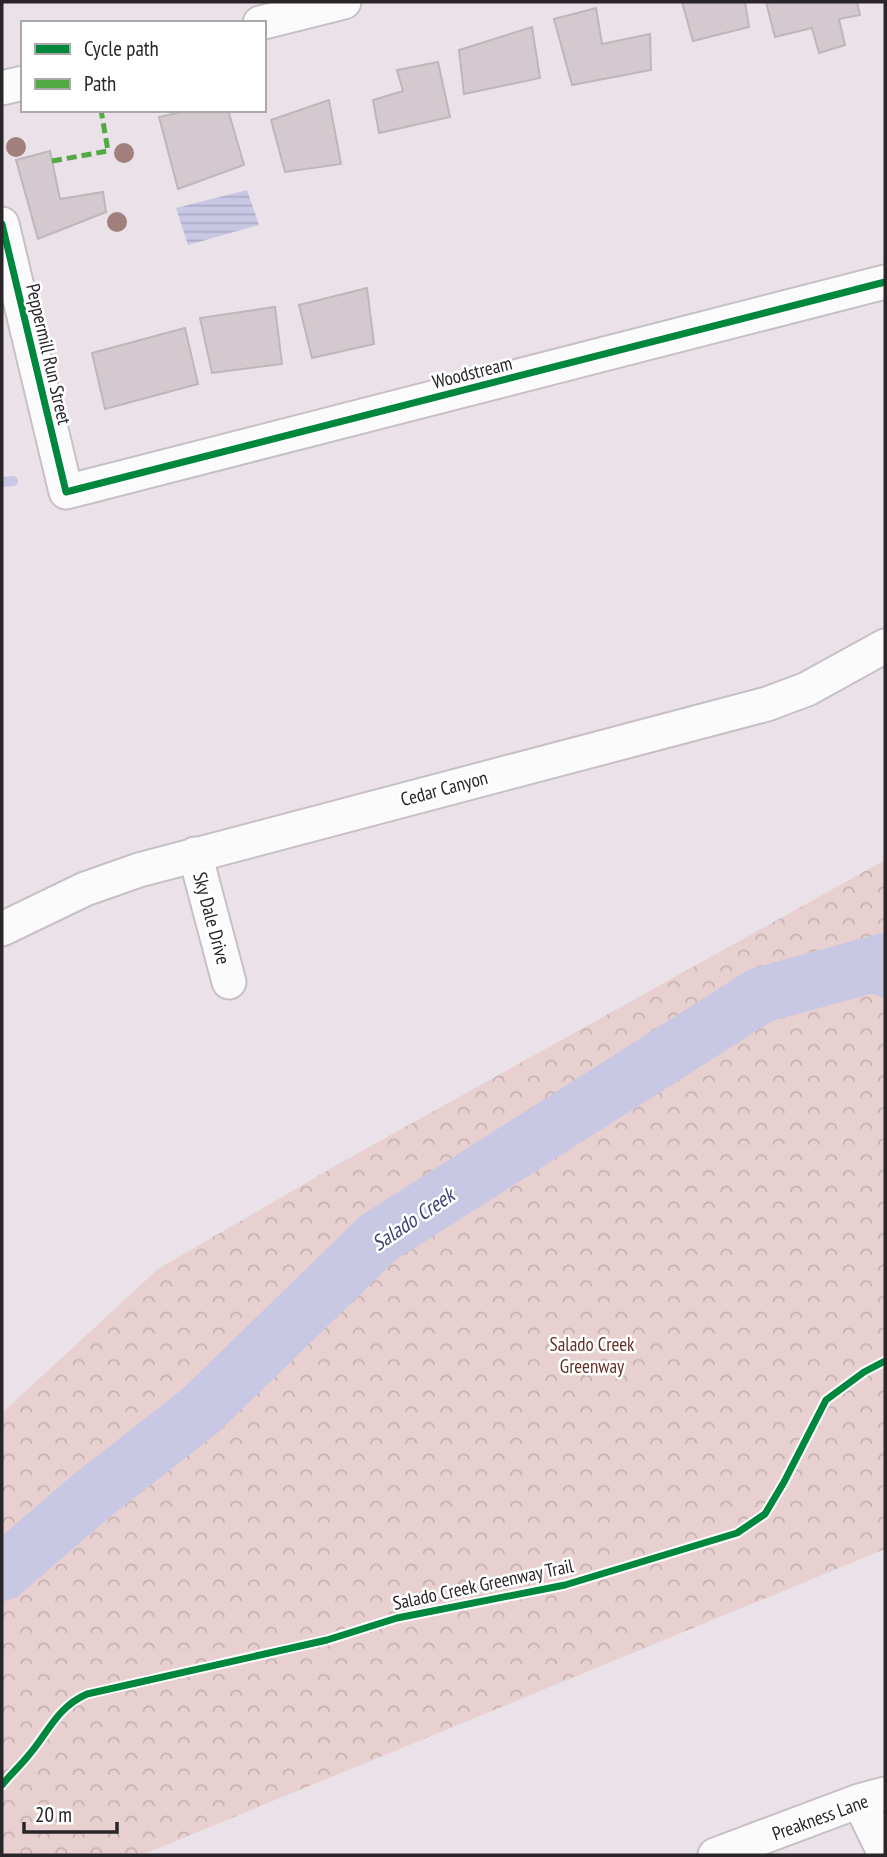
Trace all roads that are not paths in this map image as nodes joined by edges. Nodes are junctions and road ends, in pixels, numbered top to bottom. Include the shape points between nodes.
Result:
1 (344, 2) edge
2 (266, 22) edge
3 (21, 83) edge
4 (2, 88) edge
5 (2, 224) edge
6 (885, 282) edge
7 (66, 492) joint
8 (885, 646) edge
9 (195, 854) junction
10 (2, 929) edge
11 (229, 982) dead end
12 (872, 1797) edge
13 (885, 1854) edge
14 (715, 1855) edge

1 - 2 street
3 - 4 street
5 - 7 street, Peppermill Run Street
6 - 7 street, Woodstream
8 - 9 street, Cedar Canyon via 807,689 767,704
9 - 10 street, Cedar Canyon via 85,889
9 - 11 street, Sky Dale Drive
12 - 13 street
12 - 14 street, Preakness Lane

